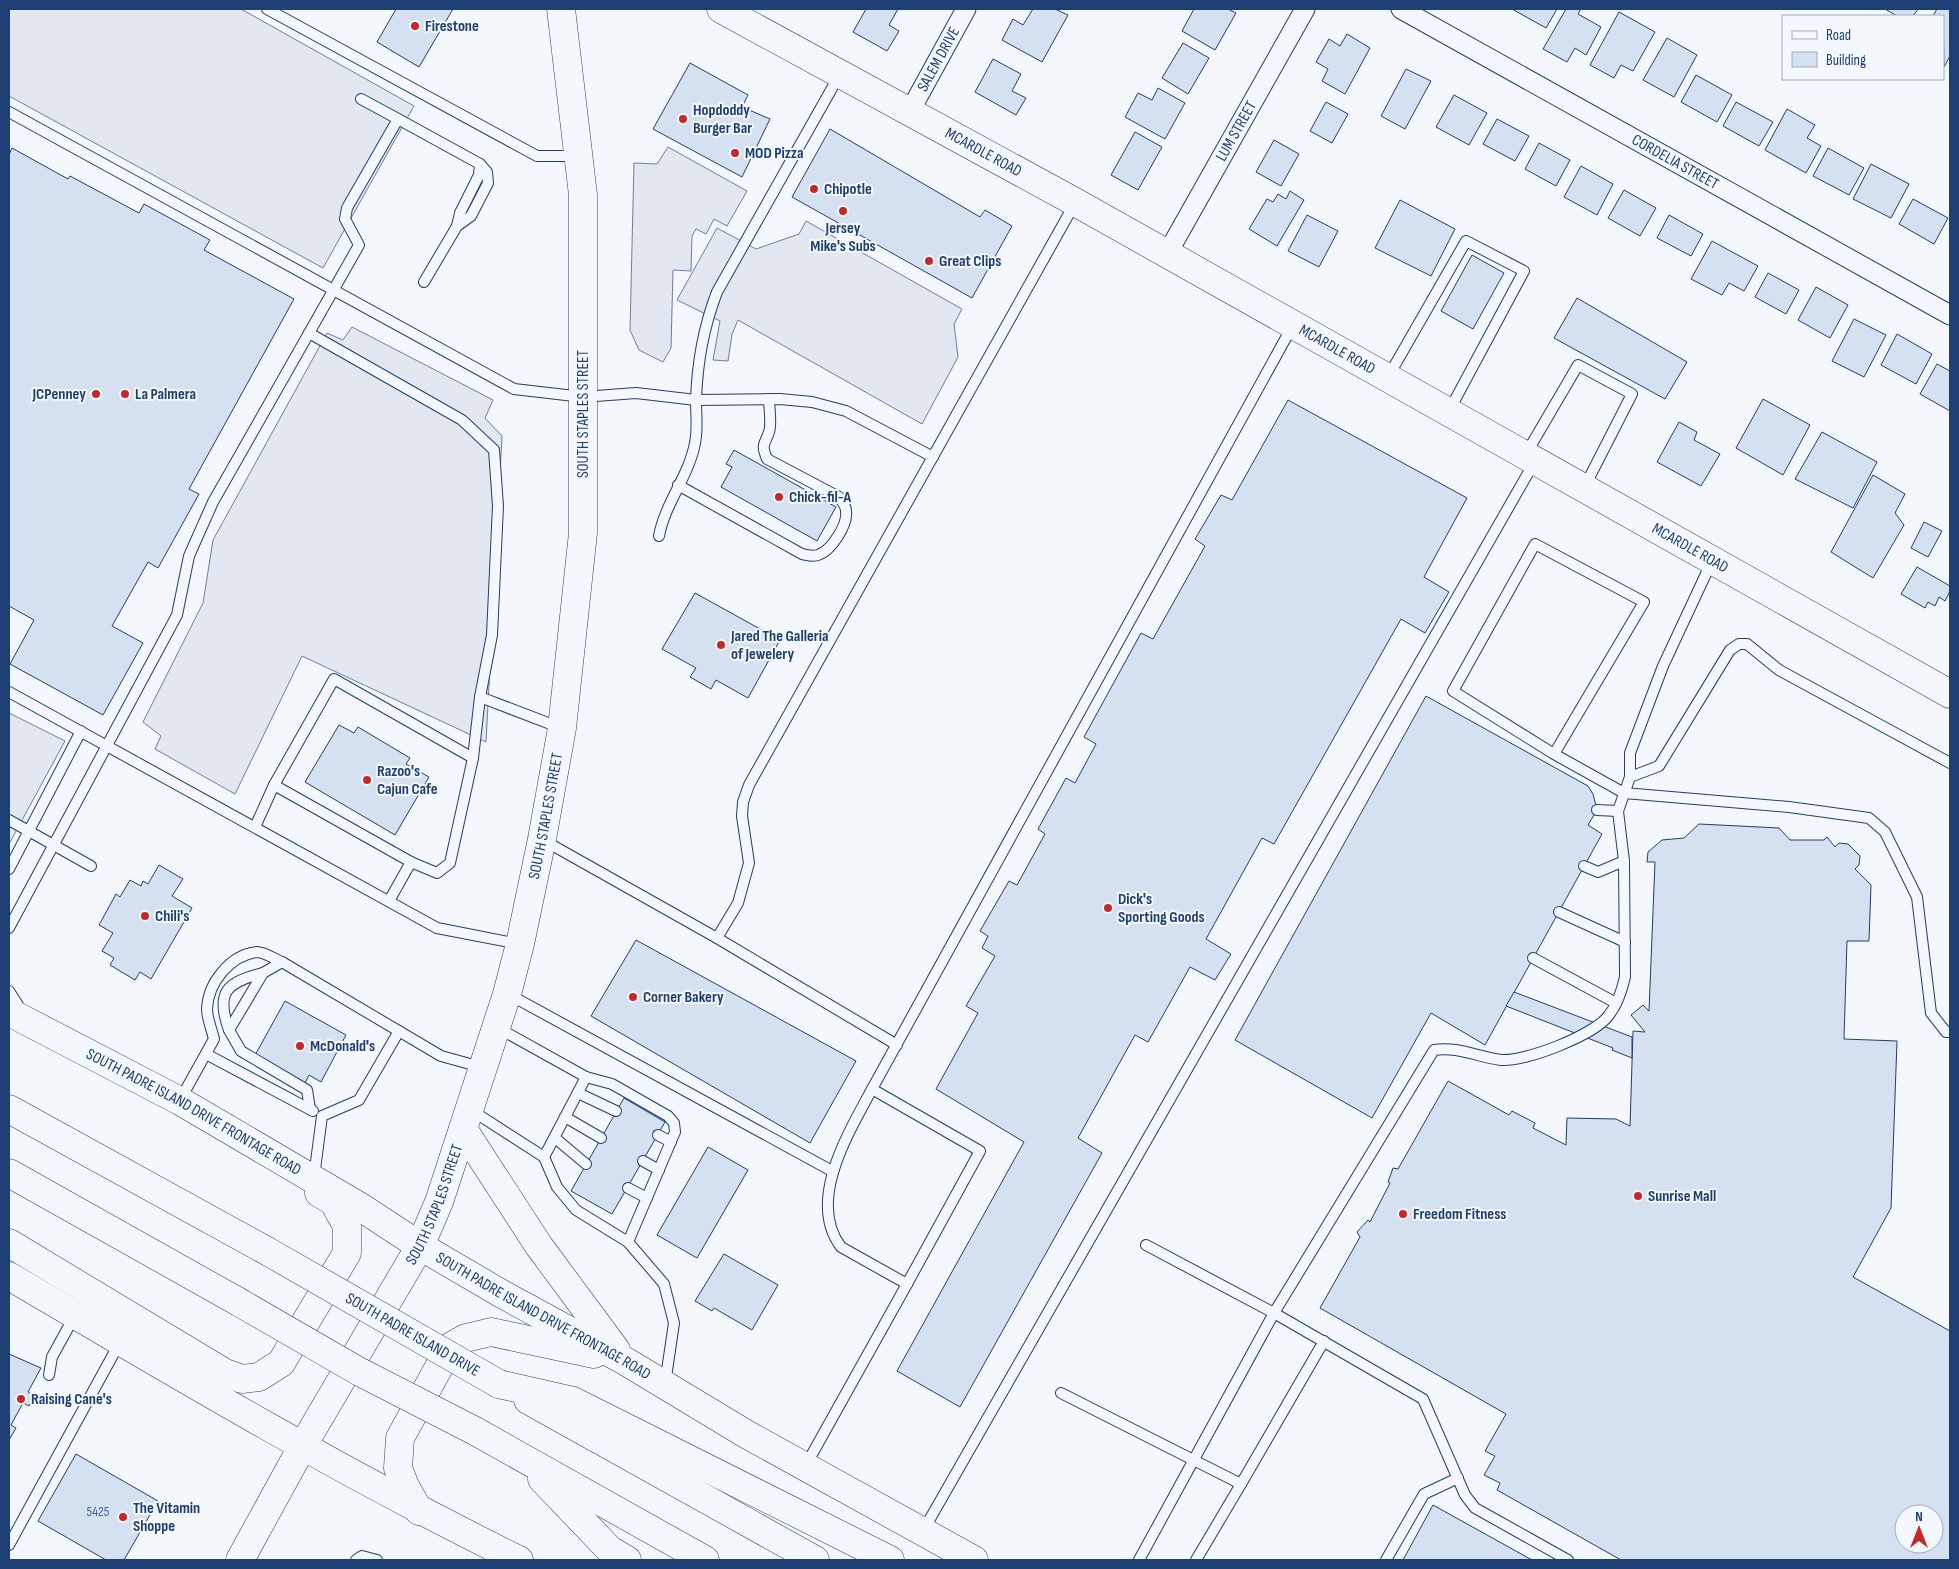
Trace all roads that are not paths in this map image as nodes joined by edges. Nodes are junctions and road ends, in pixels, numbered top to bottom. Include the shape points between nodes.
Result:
1 (267, 9) edge
2 (561, 9) edge
3 (721, 9) edge
4 (966, 9) edge
5 (1304, 9) edge
6 (1401, 9) edge
7 (841, 73) junction
8 (361, 99) dead end
9 (910, 110) junction
10 (9, 112) edge
11 (398, 119) junction
12 (578, 156) junction
13 (1076, 202) junction
14 (1167, 254) junction
15 (424, 282) dead end
16 (333, 290) junction
17 (1950, 315) edge
18 (1293, 324) junction
19 (309, 333) junction
20 (1388, 378) junction
21 (583, 397) junction
22 (769, 399) junction
23 (696, 400) junction
24 (1448, 412) junction
25 (933, 457) junction
26 (1530, 458) junction
27 (678, 485) junction
28 (1584, 488) junction
29 (659, 536) dead end
30 (1713, 560) junction
31 (9, 692) edge
32 (1950, 694) edge
33 (480, 697) junction
34 (562, 728) junction
35 (81, 731) junction
36 (106, 745) junction
37 (1554, 754) junction
38 (473, 758) junction
39 (1950, 763) edge
40 (1630, 777) junction
41 (274, 785) junction
42 (1624, 793) junction
43 (1597, 810) dead end
44 (1618, 811) junction
45 (9, 820) edge
46 (256, 827) junction
47 (29, 831) junction
48 (542, 839) junction
49 (53, 844) junction
50 (1624, 861) junction
51 (411, 862) junction
52 (91, 866) dead end
53 (1584, 866) dead end
54 (9, 869) edge
55 (389, 901) junction
56 (1559, 912) dead end
57 (9, 928) edge
58 (717, 938) junction
59 (1625, 942) junction
60 (520, 944) junction
61 (1533, 958) dead end
62 (282, 962) junction
63 (263, 973) junction
64 (9, 992) edge
65 (507, 994) junction
66 (1616, 1003) junction
67 (19, 1017) edge
68 (496, 1028) junction
69 (229, 1030) junction
70 (399, 1031) junction
71 (1950, 1032) edge
72 (897, 1045) junction
73 (206, 1054) junction
74 (483, 1067) junction
75 (586, 1077) junction
76 (872, 1089) junction
77 (578, 1093) junction
78 (180, 1101) junction
79 (9, 1108) edge
80 (310, 1109) junction
81 (616, 1111) dead end
82 (322, 1116) junction
83 (565, 1117) junction
84 (466, 1119) junction
85 (658, 1135) dead end
86 (555, 1138) junction
87 (601, 1138) dead end
88 (671, 1142) junction
89 (544, 1157) junction
90 (643, 1161) dead end
91 (586, 1164) dead end
92 (658, 1170) junction
93 (832, 1171) junction
94 (9, 1173) edge
95 (314, 1180) junction
96 (628, 1188) dead end
97 (646, 1198) junction
98 (628, 1242) junction
99 (9, 1244) edge
100 (1146, 1245) dead end
101 (420, 1246) junction
102 (9, 1276) edge
103 (907, 1284) junction
104 (1274, 1313) junction
105 (75, 1315) junction
106 (120, 1341) junction
107 (1324, 1341) junction
108 (625, 1361) junction
109 (49, 1375) dead end
110 (499, 1384) junction
111 (665, 1385) junction
112 (1061, 1393) dead end
113 (302, 1447) junction
114 (524, 1460) junction
115 (1194, 1460) junction
116 (805, 1466) junction
117 (1458, 1478) junction
118 (1241, 1484) junction
119 (419, 1511) junction
120 (923, 1532) junction
121 (9, 1545) edge
122 (240, 1560) edge
123 (356, 1560) edge
124 (377, 1560) edge
125 (519, 1560) edge
126 (627, 1560) edge
127 (705, 1560) edge
128 (815, 1560) edge
129 (890, 1560) edge
130 (974, 1560) edge
131 (1139, 1560) edge
132 (1196, 1560) edge
133 (1386, 1560) edge
134 (1568, 1560) edge

1 - 12 lane via 537,156
2 - 12 main road, SOUTH STAPLES STREET
3 - 7 main road, MCARDLE ROAD
4 - 9 street, SALEM DRIVE
5 - 14 street, LUM STREET
6 - 17 street, CORDELIA STREET
7 - 9 main road, MCARDLE ROAD
7 - 23 lane via 717,292 702,342
8 - 11 lane
9 - 13 main road, MCARDLE ROAD
10 - 16 lane
11 - 15 lane via 480,164 479,175 457,226
11 - 16 lane via 347,208 345,219 359,245
12 - 21 main road, SOUTH STAPLES STREET via 583,195
13 - 14 main road, MCARDLE ROAD
13 - 25 lane
14 - 18 main road, MCARDLE ROAD
16 - 19 lane
16 - 21 lane via 514,390
18 - 20 main road, MCARDLE ROAD
18 - 72 lane
19 - 33 lane via 462,420 494,450 498,506 492,635
19 - 36 lane via 212,502 190,556 178,615
20 - 24 main road, MCARDLE ROAD
20 - 24 lane via 1466,242 1524,271
21 - 23 lane via 636,393
21 - 34 main road, SOUTH STAPLES STREET via 583,532
22 - 23 lane
22 - 25 lane via 812,402 846,411
22 - 27 lane via 769,432 763,441 767,459 839,497 844,504 846,518 826,550 818,555 802,554
23 - 27 lane via 695,445
24 - 26 main road, MCARDLE ROAD
25 - 58 lane via 749,785 742,816 749,863 738,903
26 - 28 main road, MCARDLE ROAD
26 - 28 lane via 1578,365 1632,394
26 - 120 lane
27 - 29 lane via 662,518
28 - 30 main road, MCARDLE ROAD
30 - 32 main road, MCARDLE ROAD
30 - 40 lane via 1663,666 1630,752
31 - 35 lane
33 - 34 lane
33 - 38 lane
34 - 48 main road, SOUTH STAPLES STREET
35 - 36 lane
35 - 47 lane
36 - 46 lane
36 - 49 lane
37 - 37 lane via 1453,691 1535,544 1644,602
37 - 42 lane
38 - 41 lane via 334,679
38 - 51 lane via 450,863 437,872
39 - 40 lane via 1779,670 1747,644 1739,644 1730,650 1659,766
40 - 42 lane
41 - 46 lane
41 - 51 lane
42 - 44 lane
42 - 71 lane via 1789,807 1869,818 1885,832 1917,897 1932,1013 1946,1032
43 - 44 lane
44 - 50 lane
45 - 47 lane
46 - 55 lane
47 - 49 lane
47 - 54 lane
48 - 58 lane
48 - 60 main road, SOUTH STAPLES STREET
49 - 52 lane
49 - 57 lane
50 - 53 lane via 1598,872
50 - 59 lane
51 - 55 lane
55 - 60 lane via 437,928
56 - 59 lane
58 - 72 lane
59 - 66 lane via 1625,976
60 - 65 main road, SOUTH STAPLES STREET
61 - 66 lane
62 - 63 lane
62 - 70 lane
62 - 73 lane via 258,952 236,958 226,968 210,994 207,1011 214,1039
63 - 69 lane
63 - 69 lane via 229,986 223,1013
64 - 67 lane
65 - 68 main road, SOUTH STAPLES STREET
65 - 93 lane
66 - 104 lane via 1609,1017 1575,1040 1525,1057 1503,1060 1448,1047 1434,1050
67 - 78 main road, SOUTH PADRE ISLAND DRIVE FRONTAGE ROAD
68 - 74 main road, SOUTH STAPLES STREET
68 - 75 lane
69 - 80 lane via 241,1051 307,1090
70 - 74 lane via 441,1056
70 - 82 lane via 359,1100
72 - 76 lane
73 - 78 lane
73 - 80 lane
74 - 84 main road, SOUTH STAPLES STREET
75 - 77 lane
75 - 88 lane via 612,1084 668,1116 674,1123
76 - 93 lane
76 - 103 lane via 980,1151
77 - 81 lane
77 - 83 lane
78 - 95 main road, SOUTH PADRE ISLAND DRIVE FRONTAGE ROAD
78 - 99 main road via 189,1120 332,1201 347,1226 347,1253 281,1363 259,1377 242,1379 225,1373
79 - 110 main road, SOUTH PADRE ISLAND DRIVE, bridge
80 - 82 lane
82 - 95 lane
83 - 86 lane
83 - 87 lane
84 - 89 lane
84 - 101 main road, SOUTH STAPLES STREET via 439,1202
84 - 108 main road via 540,1246
85 - 88 lane
86 - 89 lane
86 - 91 lane
88 - 92 lane
89 - 98 lane via 557,1187 576,1210
90 - 92 lane
92 - 97 lane
93 - 103 lane via 828,1214 835,1239 841,1247
94 - 114 main road, bridge via 360,1372
95 - 101 main road, SOUTH PADRE ISLAND DRIVE FRONTAGE ROAD
96 - 97 lane
97 - 98 lane
98 - 111 lane via 664,1284 674,1322
100 - 104 lane
101 - 108 main road, SOUTH PADRE ISLAND DRIVE FRONTAGE ROAD
101 - 113 main road, SOUTH STAPLES STREET
102 - 105 main road
103 - 116 lane
104 - 107 lane
104 - 115 lane
105 - 106 main road
105 - 109 lane via 52,1357
106 - 113 main road
106 - 121 lane
107 - 117 lane via 1423,1399
107 - 118 lane
108 - 111 main road, SOUTH PADRE ISLAND DRIVE FRONTAGE ROAD
108 - 119 main road via 491,1332 466,1338 450,1347 400,1438 398,1468
110 - 128 main road, SOUTH PADRE ISLAND DRIVE
110 - 129 main road via 573,1401
111 - 116 main road, SOUTH PADRE ISLAND DRIVE FRONTAGE ROAD
112 - 115 lane
113 - 119 main road
113 - 122 main road, SOUTH STAPLES STREET
114 - 126 main road via 610,1550
114 - 127 main road
115 - 118 lane
115 - 131 lane
116 - 120 main road, SOUTH PADRE ISLAND DRIVE FRONTAGE ROAD
117 - 133 lane via 1424,1494
117 - 134 lane via 1475,1508
118 - 132 lane
119 - 125 main road via 489,1550
120 - 130 main road, SOUTH PADRE ISLAND DRIVE FRONTAGE ROAD
123 - 124 lane via 362,1556

